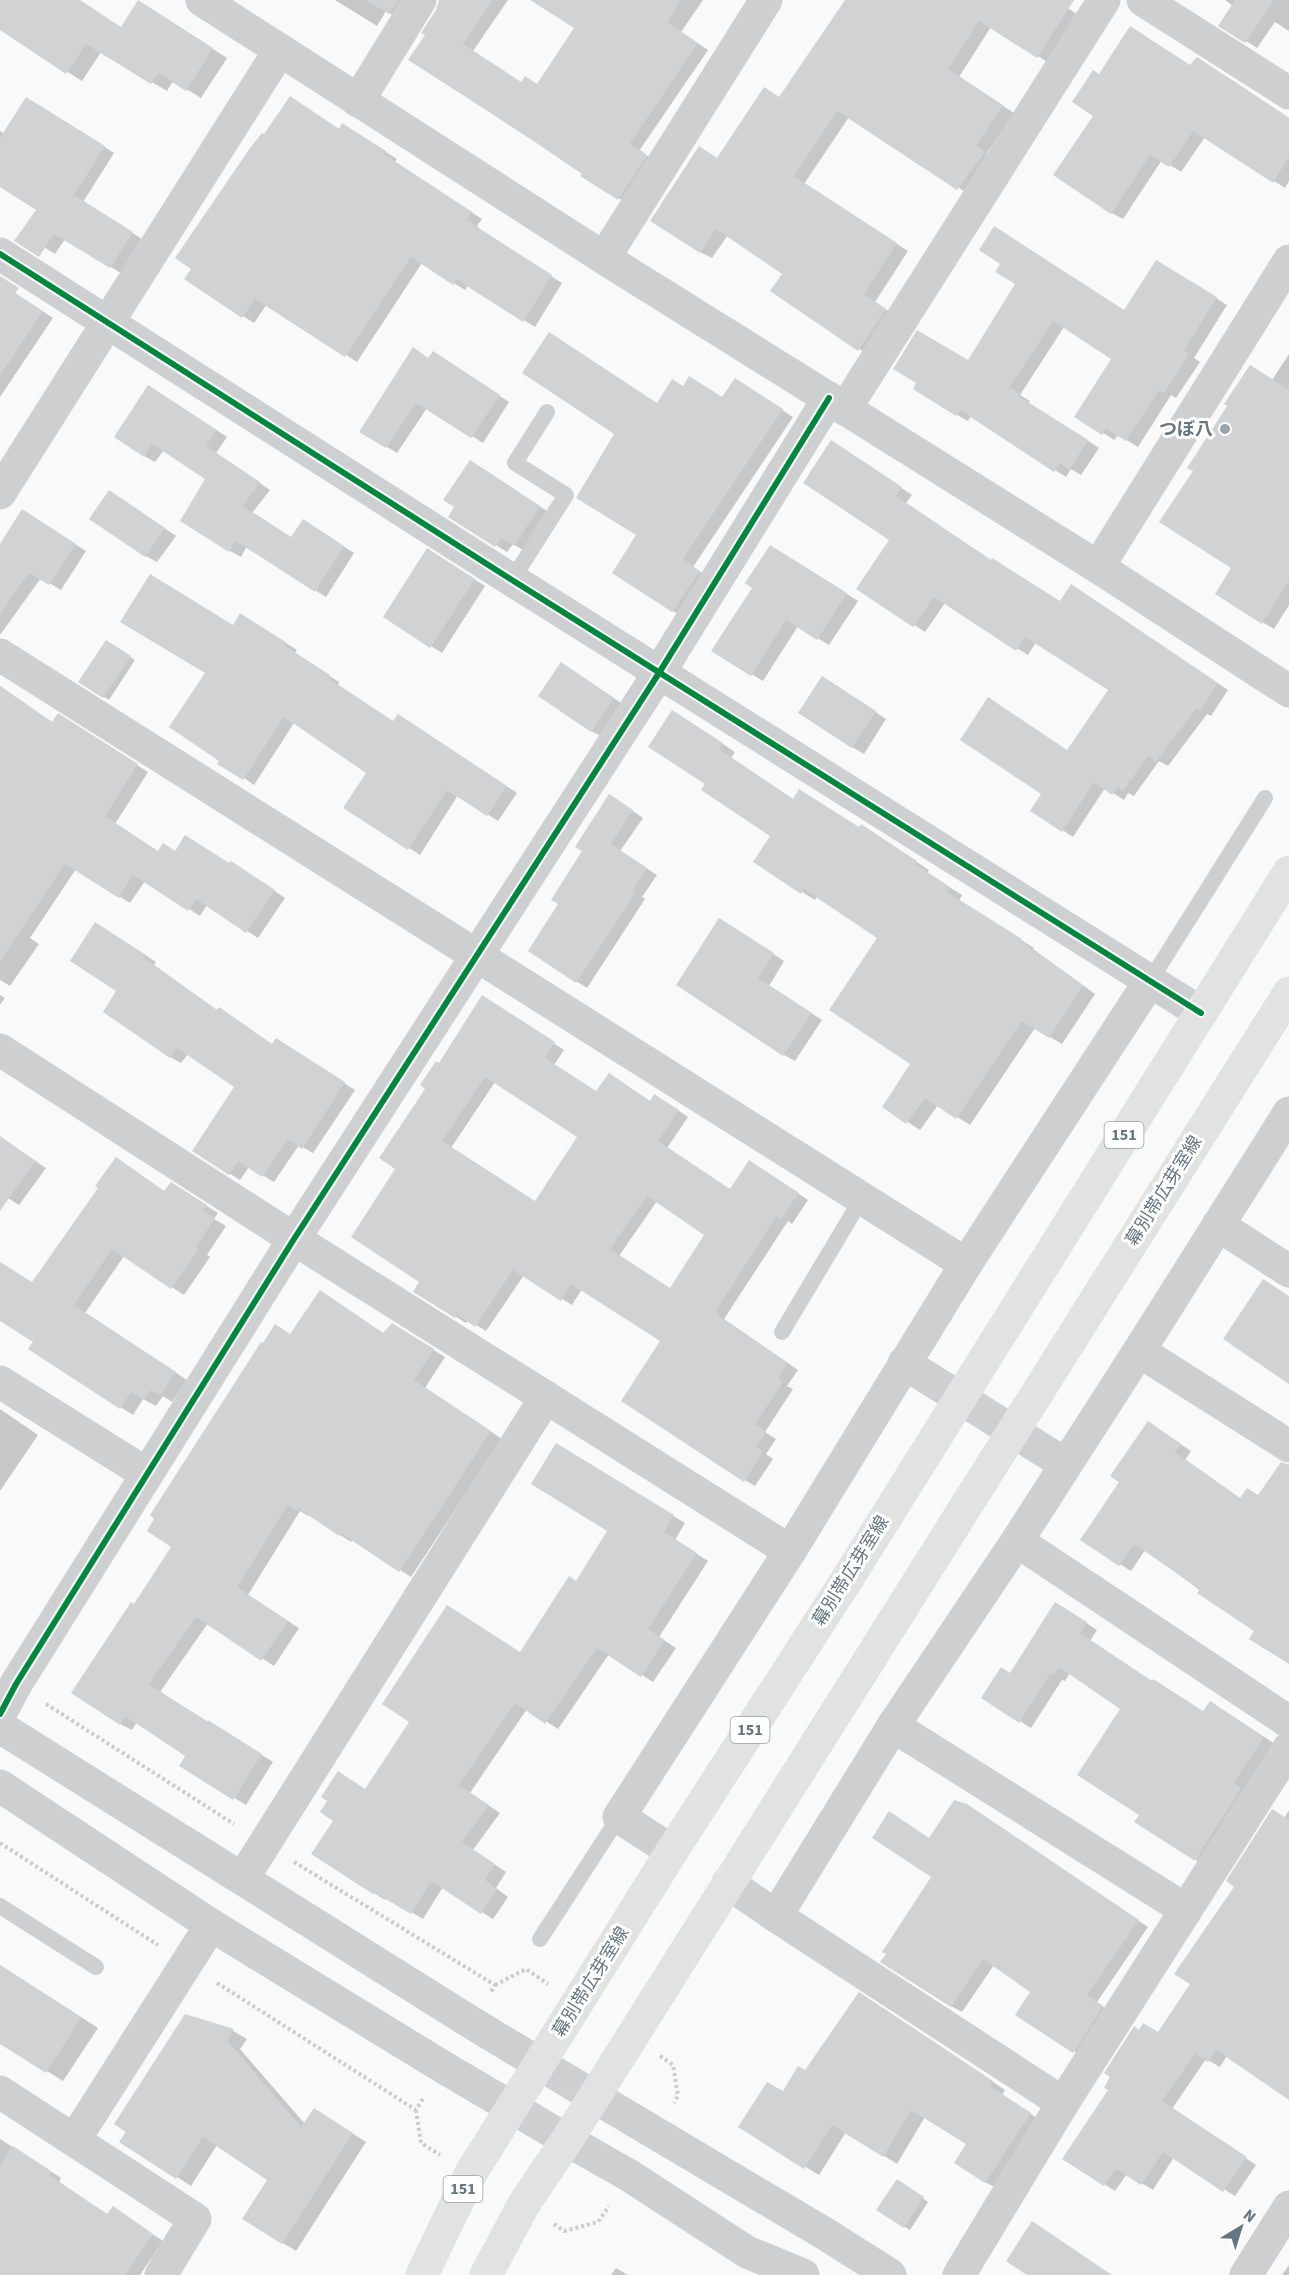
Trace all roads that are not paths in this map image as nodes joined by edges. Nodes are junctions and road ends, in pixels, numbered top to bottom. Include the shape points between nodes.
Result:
1 (202, 0) edge
2 (420, 0) edge
3 (766, 0) edge
4 (1104, 0) edge
5 (1143, 0) edge
6 (280, 50) junction
7 (1289, 93) edge
8 (358, 100) junction
9 (0, 254) edge
10 (604, 258) junction
11 (1289, 261) edge
12 (108, 323) junction
13 (837, 404) junction
14 (547, 412) dead end
15 (0, 493) edge
16 (1098, 567) junction
17 (512, 580) junction
18 (0, 655) edge
19 (659, 673) junction
20 (1289, 691) edge
21 (1265, 798) dead end
22 (1289, 872) edge
23 (476, 955) junction
24 (1150, 981) junction
25 (1289, 995) edge
26 (1201, 1013) junction
27 (0, 1050) edge
28 (1289, 1113) edge
29 (862, 1198) junction
30 (1218, 1226) junction
31 (294, 1239) junction
32 (966, 1264) junction
33 (1289, 1271) edge
34 (782, 1332) dead end
35 (1138, 1352) junction
36 (904, 1363) junction
37 (0, 1382) edge
38 (546, 1397) junction
39 (960, 1398) junction
40 (1012, 1431) junction
41 (1289, 1446) edge
42 (1065, 1464) junction
43 (147, 1473) junction
44 (1017, 1541) junction
45 (790, 1551) junction
46 (0, 1714) edge
47 (1289, 1722) edge
48 (894, 1726) junction
49 (0, 1727) edge
50 (1289, 1748) edge
51 (0, 1786) edge
52 (619, 1817) junction
53 (672, 1851) junction
54 (243, 1878) junction
55 (728, 1883) junction
56 (0, 1906) edge
57 (1186, 1910) junction
58 (776, 1916) junction
59 (211, 1925) junction
60 (540, 1939) dead end
61 (96, 1967) dead end
62 (540, 2063) junction
63 (0, 2092) edge
64 (593, 2096) junction
65 (1063, 2103) junction
66 (512, 2108) junction
67 (75, 2139) junction
68 (567, 2140) junction
69 (1289, 2207) edge
70 (161, 2275) edge
71 (422, 2275) edge
72 (486, 2275) edge
73 (803, 2275) edge
74 (890, 2275) edge
75 (959, 2275) edge
76 (1246, 2275) edge

1 - 6 street
2 - 8 street
3 - 10 street
4 - 13 street
5 - 7 street
6 - 8 street
6 - 12 street
8 - 10 street
9 - 12 street
10 - 13 street
11 - 16 street
12 - 15 street
12 - 17 street
13 - 16 street
13 - 19 street
14 - 17 lane via 515,463 566,495
16 - 20 street
17 - 19 street
18 - 23 street
19 - 23 street
19 - 24 street
21 - 24 lane
22 - 26 main road, 幕別帯広芽室線 / 151
23 - 29 street
23 - 31 street
24 - 26 street
24 - 32 street
25 - 40 main road, 幕別帯広芽室線
26 - 39 main road, 幕別帯広芽室線 / 151
27 - 31 street
28 - 30 street
29 - 32 street
29 - 34 lane
30 - 33 street
30 - 35 street
31 - 38 street
31 - 43 street
32 - 36 street
35 - 41 street
35 - 42 street
36 - 39 street
36 - 45 street
37 - 43 street
38 - 45 street
38 - 54 street
39 - 40 street
39 - 53 main road, 幕別帯広芽室線 / 151
40 - 42 street
40 - 55 main road, 幕別帯広芽室線
42 - 44 street
43 - 46 street
44 - 47 street
44 - 48 street
45 - 52 street
48 - 57 street
48 - 58 street
49 - 54 street
50 - 57 street
51 - 59 street
52 - 53 street
52 - 60 lane
53 - 62 main road, 幕別帯広芽室線 / 151
54 - 62 street
55 - 58 street
55 - 64 main road, 幕別帯広芽室線
56 - 61 lane
57 - 65 street
58 - 65 street
59 - 66 street
59 - 67 street
62 - 64 street
62 - 66 main road, 幕別帯広芽室線 / 151
63 - 67 street
64 - 68 main road, 幕別帯広芽室線
64 - 74 street
65 - 75 street
66 - 68 street
66 - 71 main road, 幕別帯広芽室線 / 151 via 471,2173
67 - 70 street via 195,2219
68 - 72 main road, 幕別帯広芽室線 via 524,2204
68 - 73 street via 747,2252
69 - 76 street

